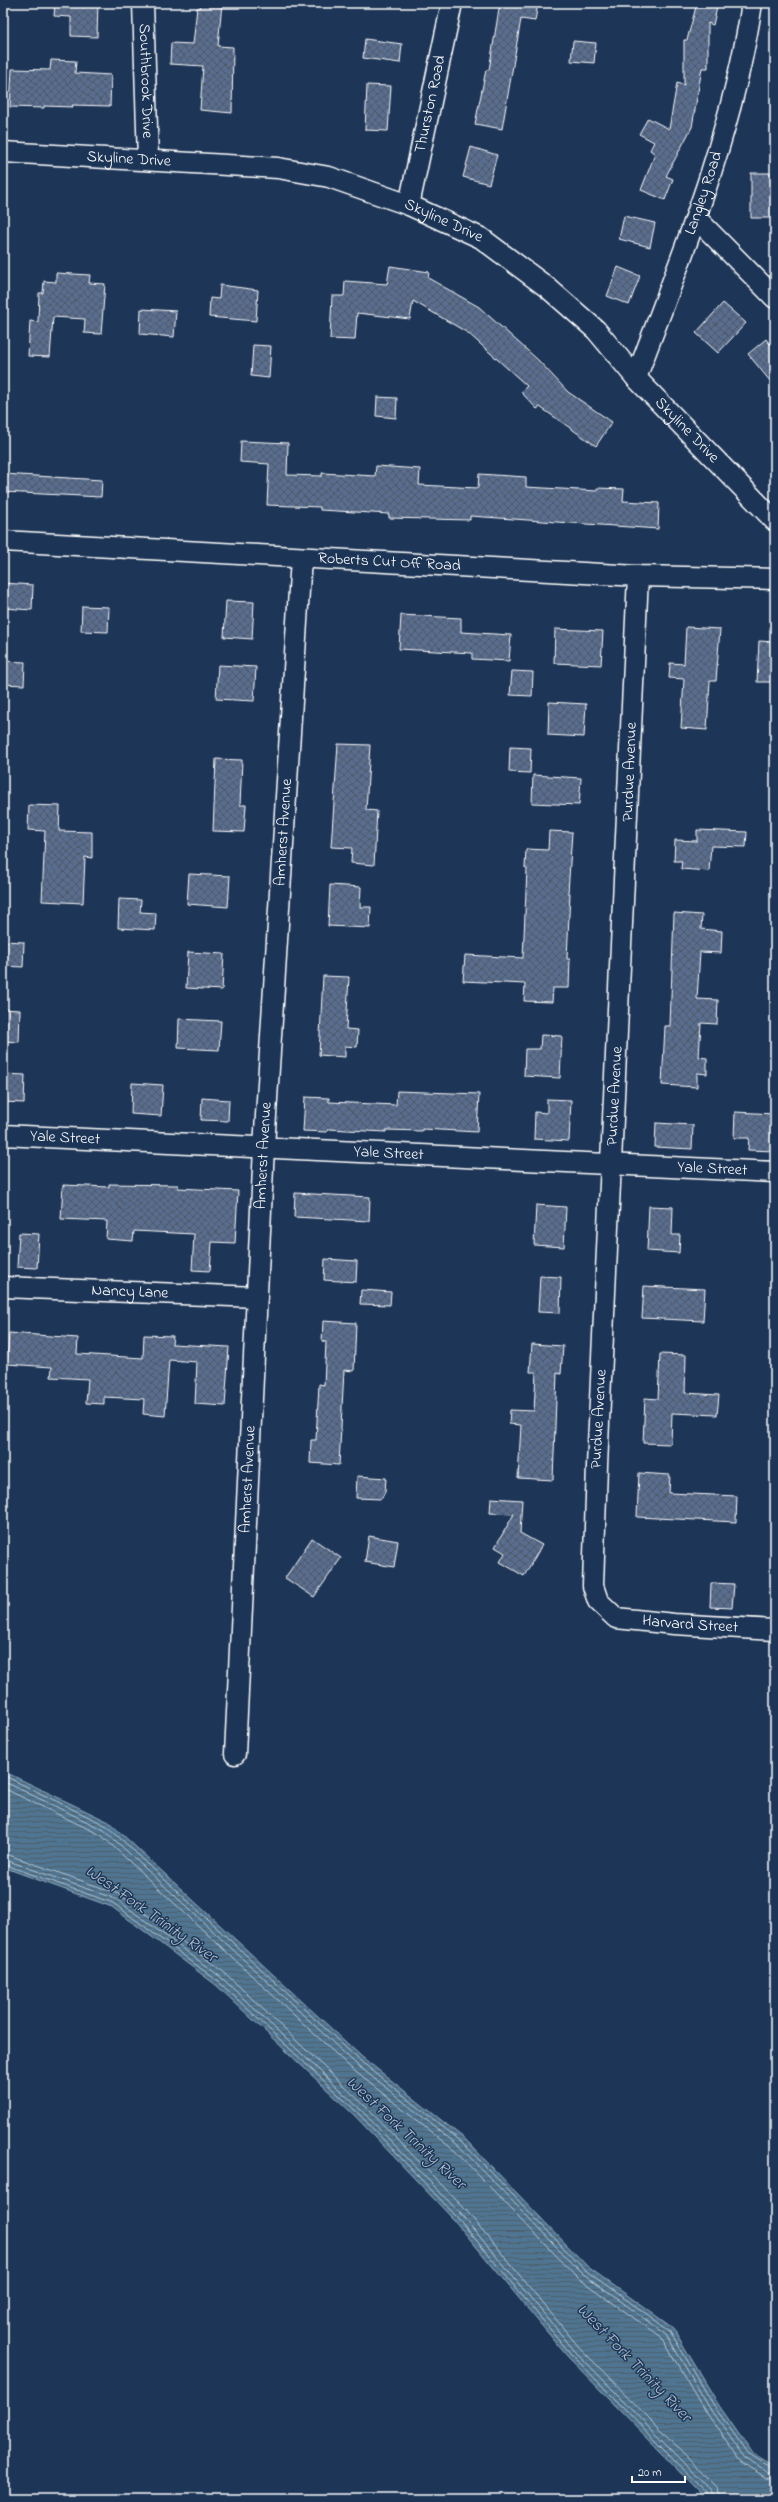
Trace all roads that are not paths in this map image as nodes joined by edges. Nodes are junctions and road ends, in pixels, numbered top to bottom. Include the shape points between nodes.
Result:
1 (143, 3) edge
2 (452, 3) edge
3 (752, 3) edge
4 (3, 152) edge
5 (148, 160) junction
6 (409, 205) junction
7 (696, 218) junction
8 (775, 298) edge
9 (636, 378) junction
10 (775, 521) edge
11 (3, 541) edge
12 (301, 558) junction
13 (638, 576) junction
14 (775, 579) edge
15 (3, 1135) edge
16 (264, 1147) junction
17 (611, 1163) junction
18 (775, 1172) edge
19 (3, 1287) edge
20 (257, 1297) junction
21 (607, 1611) joint
22 (775, 1630) edge
23 (235, 1754) dead end

1 - 5 street, Southbrook Drive
2 - 6 street, Thurston Road
3 - 7 street, Langley Road via 734,88
4 - 5 street, Skyline Drive
5 - 6 street, Skyline Drive via 285,169 329,177
6 - 9 street, Skyline Drive via 481,238 548,288 596,330
7 - 8 street
7 - 9 street, Langley Road
9 - 10 street, Skyline Drive
11 - 12 street, Roberts Cut Off Road
12 - 13 street, Roberts Cut Off Road
12 - 16 street, Amherst Avenue
13 - 14 street, Roberts Cut Off Road
13 - 17 street, Purdue Avenue
15 - 16 street, Yale Street
16 - 17 street, Yale Street
16 - 20 street, Amherst Avenue
17 - 18 street, Yale Street
17 - 21 street, Purdue Avenue via 593,1586 598,1602
19 - 20 street, Nancy Lane
20 - 23 street, Amherst Avenue
21 - 22 street, Harvard Street via 616,1618

